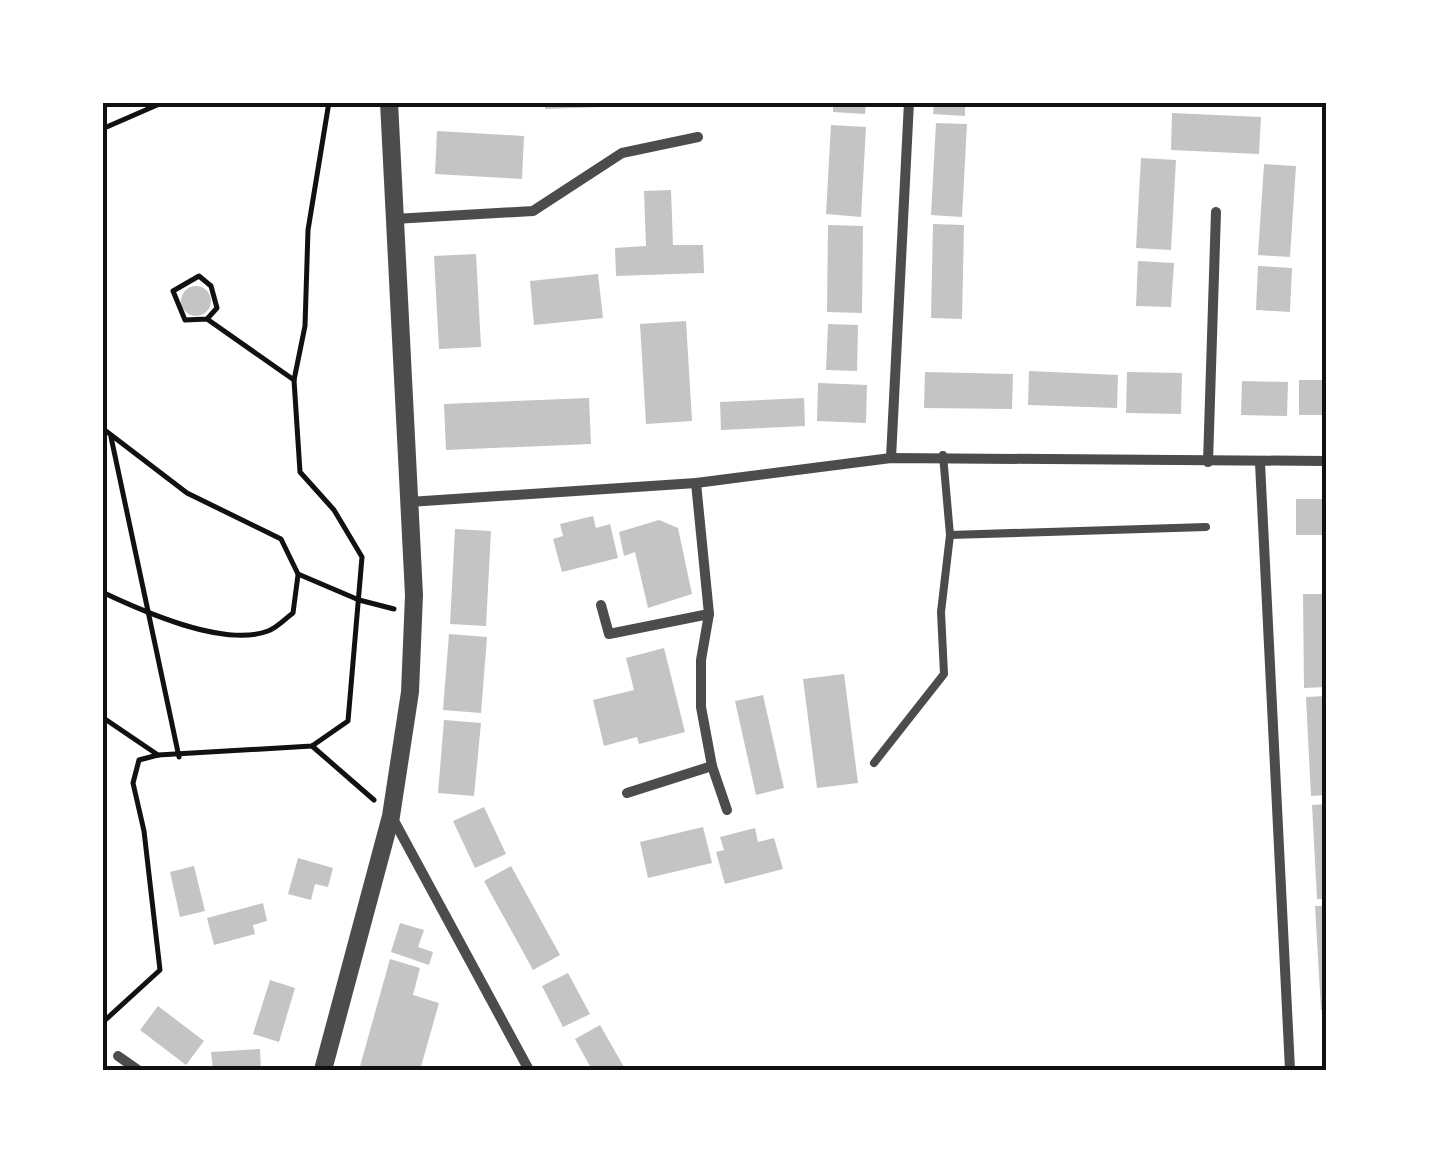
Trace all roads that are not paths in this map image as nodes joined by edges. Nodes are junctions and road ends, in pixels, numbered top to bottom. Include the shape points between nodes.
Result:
1 (388, 102) edge
2 (909, 102) edge
3 (698, 136) dead end
4 (1216, 212) dead end
5 (392, 219) junction
6 (943, 456) junction
7 (892, 458) junction
8 (1326, 461) edge
9 (1208, 462) junction
10 (1260, 463) junction
11 (696, 483) junction
12 (408, 502) junction
13 (1206, 526) dead end
14 (950, 535) junction
15 (600, 606) dead end
16 (708, 614) junction
17 (874, 763) dead end
18 (712, 766) junction
19 (627, 793) dead end
20 (727, 810) dead end
21 (391, 816) junction
22 (118, 1056) dead end
23 (138, 1070) edge
24 (323, 1070) edge
25 (529, 1070) edge
26 (1290, 1070) edge

1 - 5 street
2 - 7 street
3 - 5 street via 622,153 534,212
4 - 9 street
5 - 12 street
6 - 7 street
6 - 9 street
6 - 14 lane
7 - 11 street
8 - 10 street
9 - 10 street
10 - 26 street
11 - 12 street
11 - 16 street
12 - 21 street via 414,595 410,692
13 - 14 lane
14 - 17 lane via 941,612 944,674
15 - 16 street via 609,634
16 - 18 street via 701,707
18 - 19 street
18 - 20 street
21 - 24 street
21 - 25 street
22 - 23 street

